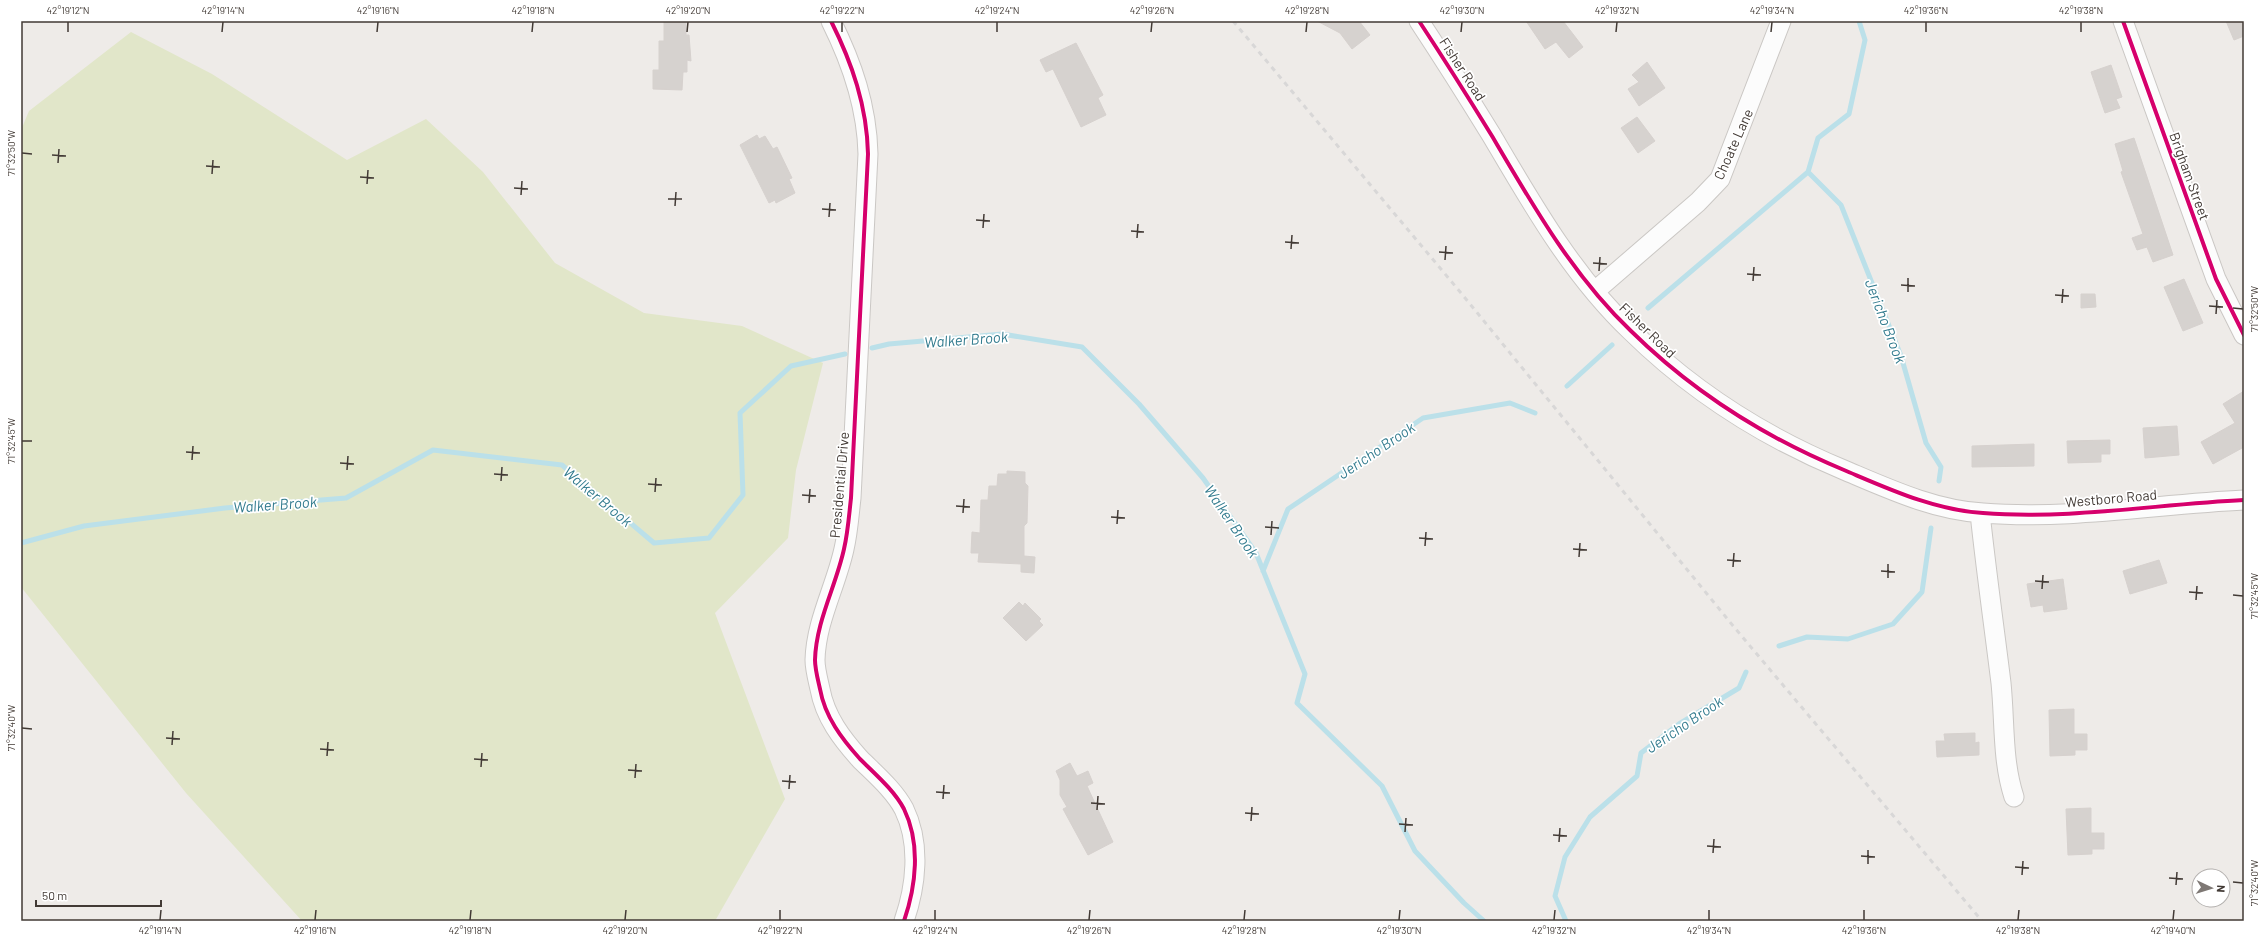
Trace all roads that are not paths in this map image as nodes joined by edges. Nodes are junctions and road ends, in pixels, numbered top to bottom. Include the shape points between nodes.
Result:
1 (831, 21) edge
2 (1419, 21) edge
3 (1781, 21) edge
4 (2123, 21) edge
5 (1595, 291) junction
6 (2244, 335) edge
7 (2244, 500) edge
8 (1980, 513) junction
9 (2014, 797) dead end
10 (904, 921) edge

1 - 10 street, Presidential Drive via 858,83 868,127 868,154 851,498 844,548 817,638 815,661 820,692 828,717 847,745 903,808 911,827 916,856 912,899
2 - 5 street, Fisher Road via 1464,90 1537,213
3 - 5 street, Choate Lane via 1720,179 1698,202
4 - 6 street, Brigham Street via 2216,279
5 - 8 street, Fisher Road via 1629,330 1675,371 1714,402 1767,433 1820,460 1926,503
7 - 8 street, Westboro Road via 2045,514
8 - 9 street via 2001,684 2004,745

